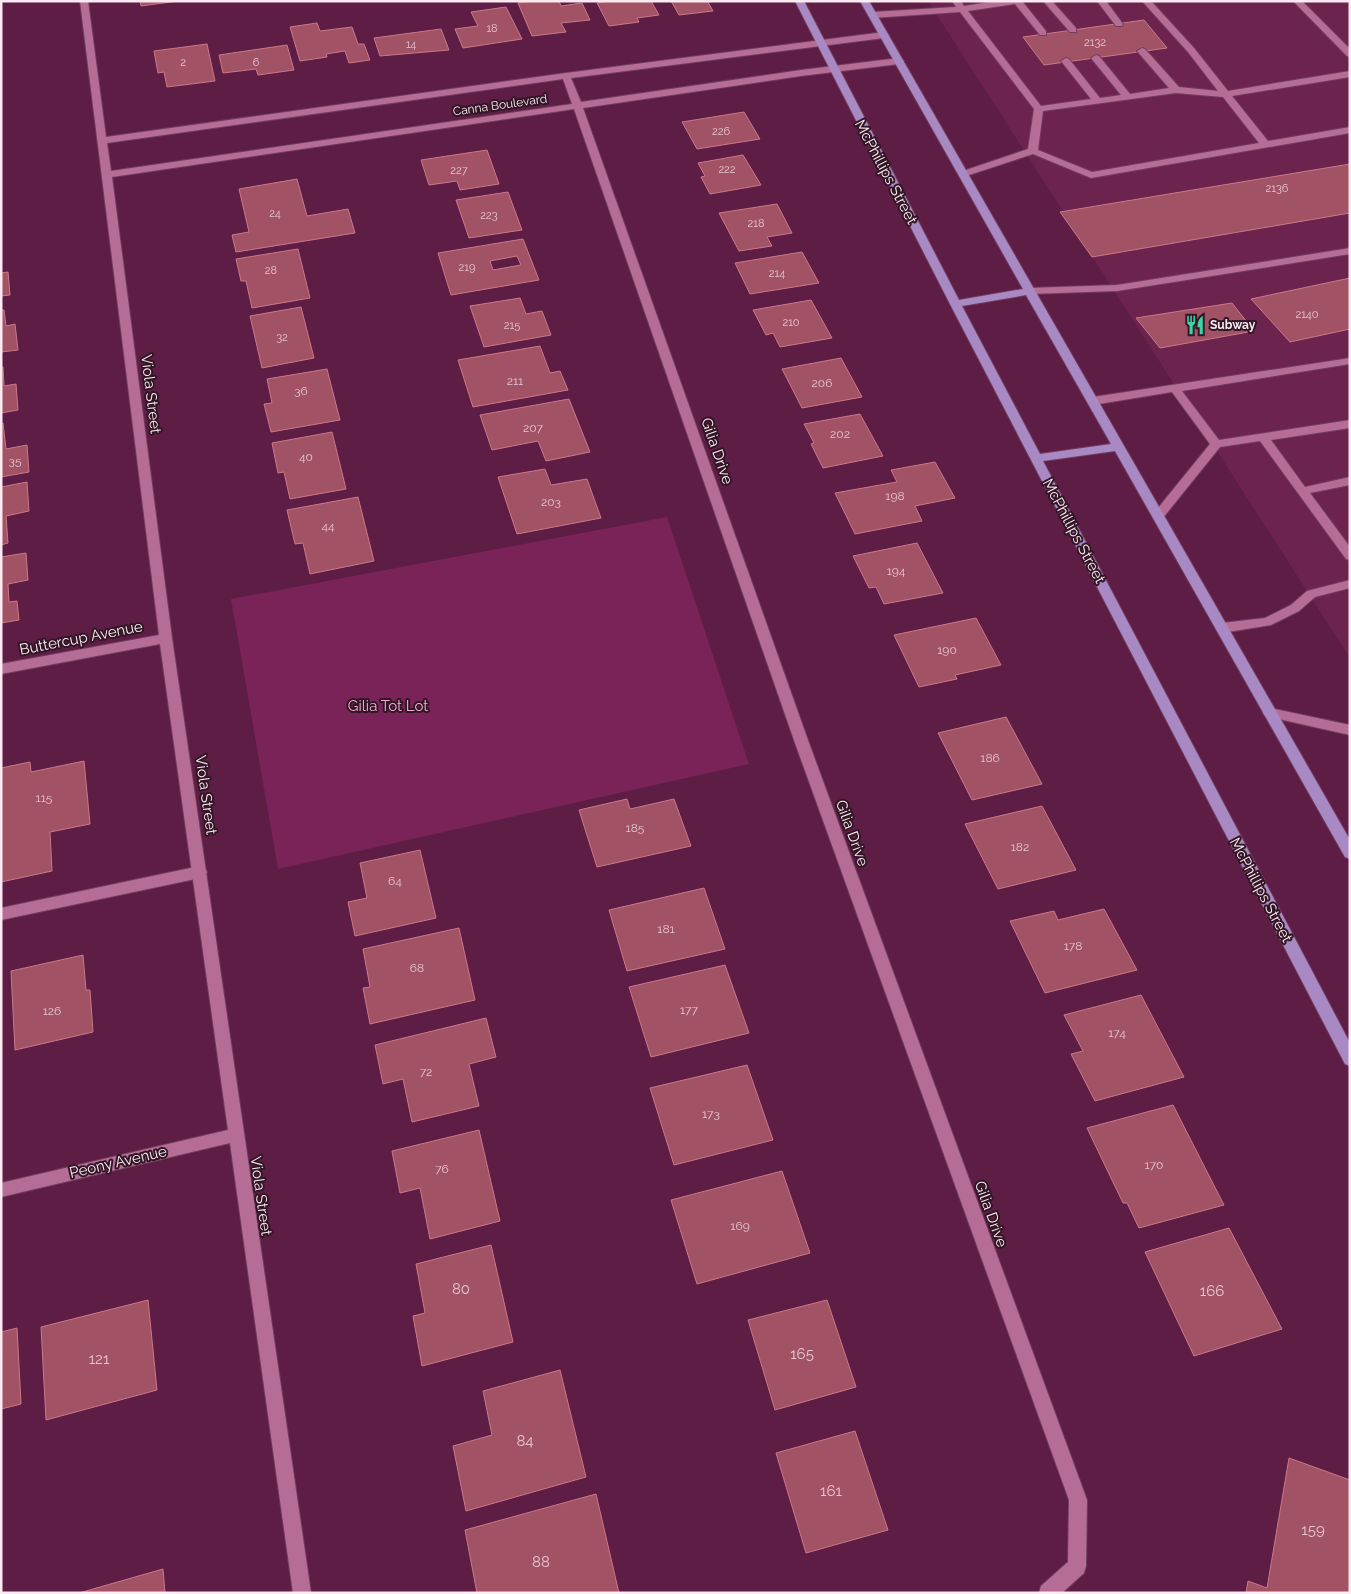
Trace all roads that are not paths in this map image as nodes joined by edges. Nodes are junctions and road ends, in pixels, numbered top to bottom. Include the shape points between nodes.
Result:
1 (84, 1) edge
2 (799, 1) edge
3 (864, 1) edge
4 (1016, 1) edge
5 (1047, 1) edge
6 (1101, 1) edge
7 (1146, 1) edge
8 (1297, 1) edge
9 (958, 5) edge
10 (872, 15) junction
11 (1119, 24) dead end
12 (1073, 30) dead end
13 (1043, 33) dead end
14 (884, 35) junction
15 (820, 44) junction
16 (1142, 51) dead end
17 (1350, 54) edge
18 (1096, 58) dead end
19 (899, 61) junction
20 (1066, 61) dead end
21 (833, 70) junction
22 (1350, 74) edge
23 (566, 76) junction
24 (1176, 90) junction
25 (1224, 94) junction
26 (1126, 95) junction
27 (1097, 100) junction
28 (579, 107) junction
29 (1039, 109) junction
30 (1350, 130) edge
31 (101, 141) junction
32 (1264, 144) junction
33 (1033, 151) junction
34 (963, 174) junction
35 (106, 175) junction
36 (1350, 250) edge
37 (1030, 290) junction
38 (955, 304) junction
39 (1350, 361) edge
40 (1175, 389) junction
41 (1093, 402) junction
42 (1350, 424) edge
43 (1263, 437) junction
44 (1216, 444) junction
45 (1119, 447) junction
46 (1036, 458) junction
47 (1350, 481) edge
48 (1303, 491) junction
49 (1158, 516) junction
50 (1350, 556) edge
51 (1350, 584) edge
52 (1222, 628) junction
53 (166, 638) junction
54 (1, 670) edge
55 (1270, 712) junction
56 (1350, 730) edge
57 (1350, 852) edge
58 (200, 872) junction
59 (1, 914) edge
60 (1350, 1059) edge
61 (235, 1135) junction
62 (1, 1190) edge
63 (302, 1593) edge
64 (1048, 1593) edge

1 - 31 street, Viola Street
2 - 15 main road, McPhillips Street
3 - 10 main road
4 - 9 street
4 - 13 street
5 - 12 street
6 - 11 street
7 - 25 street
8 - 17 street
9 - 10 street
9 - 29 street
10 - 14 main road
14 - 15 street, Canna Boulevard
14 - 19 main road
15 - 21 main road, McPhillips Street
15 - 23 street, Canna Boulevard
16 - 24 street
18 - 26 street
19 - 21 street, Canna Boulevard
19 - 34 main road
20 - 27 street
21 - 28 street, Canna Boulevard
21 - 38 main road, McPhillips Street
22 - 25 street
23 - 28 street, Gilia Drive
23 - 31 street, Canna Boulevard
24 - 25 street
24 - 26 street
25 - 32 street
26 - 27 street
27 - 29 street
28 - 35 street, Canna Boulevard
28 - 64 street, Gilia Drive via 802,743 1078,1500 1077,1566
29 - 33 street
30 - 32 street
31 - 35 street, Viola Street
32 - 33 street via 1091,175
33 - 34 street
34 - 37 main road
35 - 53 street, Viola Street
36 - 37 street via 1118,288
37 - 38 main road
37 - 41 main road
38 - 46 main road, McPhillips Street
39 - 40 street
40 - 41 lane
40 - 44 street
41 - 45 main road
42 - 43 street
43 - 44 street
43 - 48 street
44 - 49 street
45 - 46 main road
45 - 49 main road
46 - 60 main road, McPhillips Street
47 - 48 street
48 - 50 street
49 - 52 main road
51 - 52 street via 1311,594 1295,608 1267,622
52 - 55 main road
53 - 54 street, Buttercup Avenue
53 - 58 street, Viola Street
55 - 56 street
55 - 57 main road
58 - 59 street
58 - 61 street, Viola Street
61 - 62 street, Peony Avenue
61 - 63 street, Viola Street

